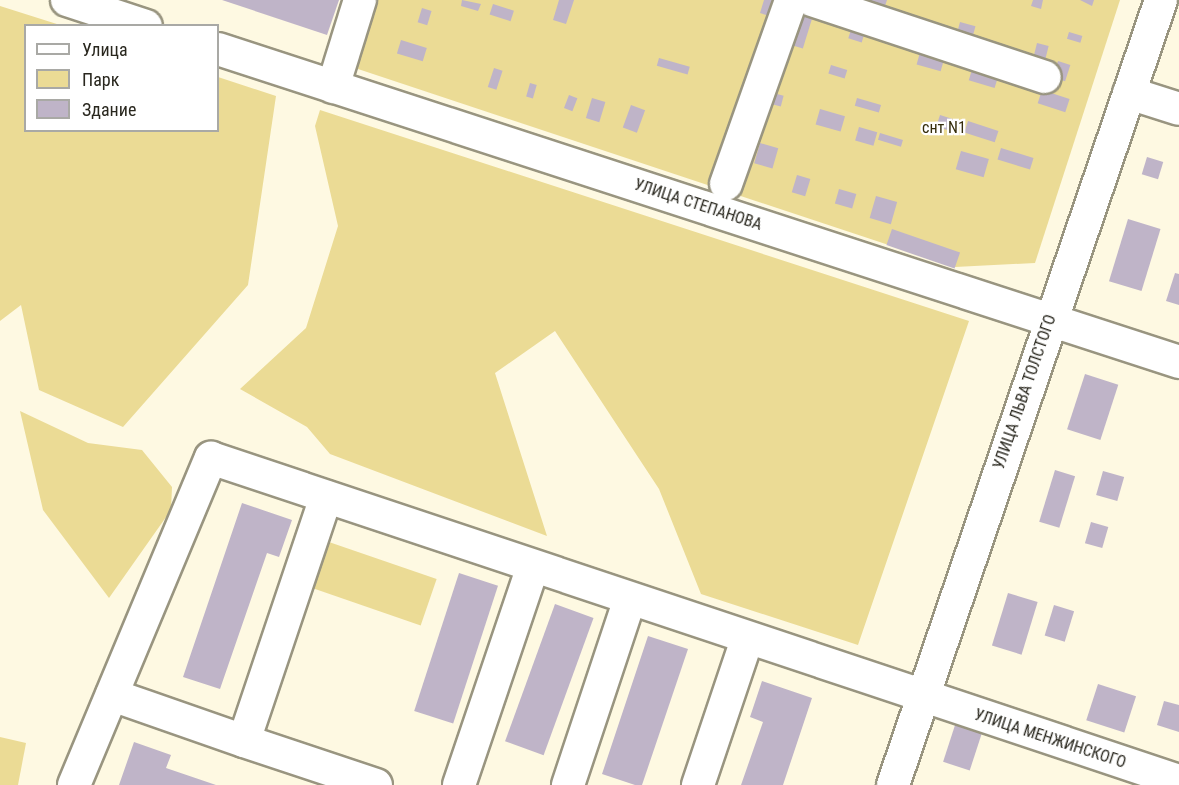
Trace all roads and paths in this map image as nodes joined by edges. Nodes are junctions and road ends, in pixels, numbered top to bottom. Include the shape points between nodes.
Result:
1 (69, 0) edge
2 (360, 0) edge
3 (791, 0) edge
4 (812, 0) edge
5 (1161, 0) edge
6 (140, 24) edge
7 (219, 49) edge
8 (1045, 77) dead end
9 (333, 87) junction
10 (1130, 93) junction
11 (1179, 109) edge
12 (726, 184) dead end
13 (1049, 319) junction
14 (1179, 362) edge
15 (326, 496) junction
16 (532, 566) junction
17 (630, 600) junction
18 (747, 639) junction
19 (112, 695) junction
20 (922, 698) junction
21 (244, 741) junction
22 (1179, 781) edge
23 (74, 785) edge
24 (376, 785) edge
25 (459, 785) edge
26 (568, 785) edge
27 (698, 785) edge
28 (893, 785) edge

1 - 6 street
2 - 9 street
3 - 12 street
4 - 8 street
5 - 10 street, УЛИЦА ЛЬВА ТОЛСТОГО
7 - 9 street, УЛИЦА СТЕПАНОВА
9 - 13 street, УЛИЦА СТЕПАНОВА
10 - 11 street
10 - 13 street, УЛИЦА ЛЬВА ТОЛСТОГО
13 - 14 street, УЛИЦА СТЕПАНОВА
13 - 20 street, УЛИЦА ЛЬВА ТОЛСТОГО
15 - 16 street, УЛИЦА МЕНЖИНСКОГО
15 - 19 street, УЛИЦА МЕНЖИНСКОГО via 211,458
15 - 21 street
16 - 17 street, УЛИЦА МЕНЖИНСКОГО
16 - 25 street
17 - 18 street, УЛИЦА МЕНЖИНСКОГО
17 - 26 street
18 - 20 street, УЛИЦА МЕНЖИНСКОГО
18 - 27 street
19 - 21 street
19 - 23 street
20 - 22 street, УЛИЦА МЕНЖИНСКОГО
20 - 28 street, УЛИЦА ЛЬВА ТОЛСТОГО
21 - 24 street

